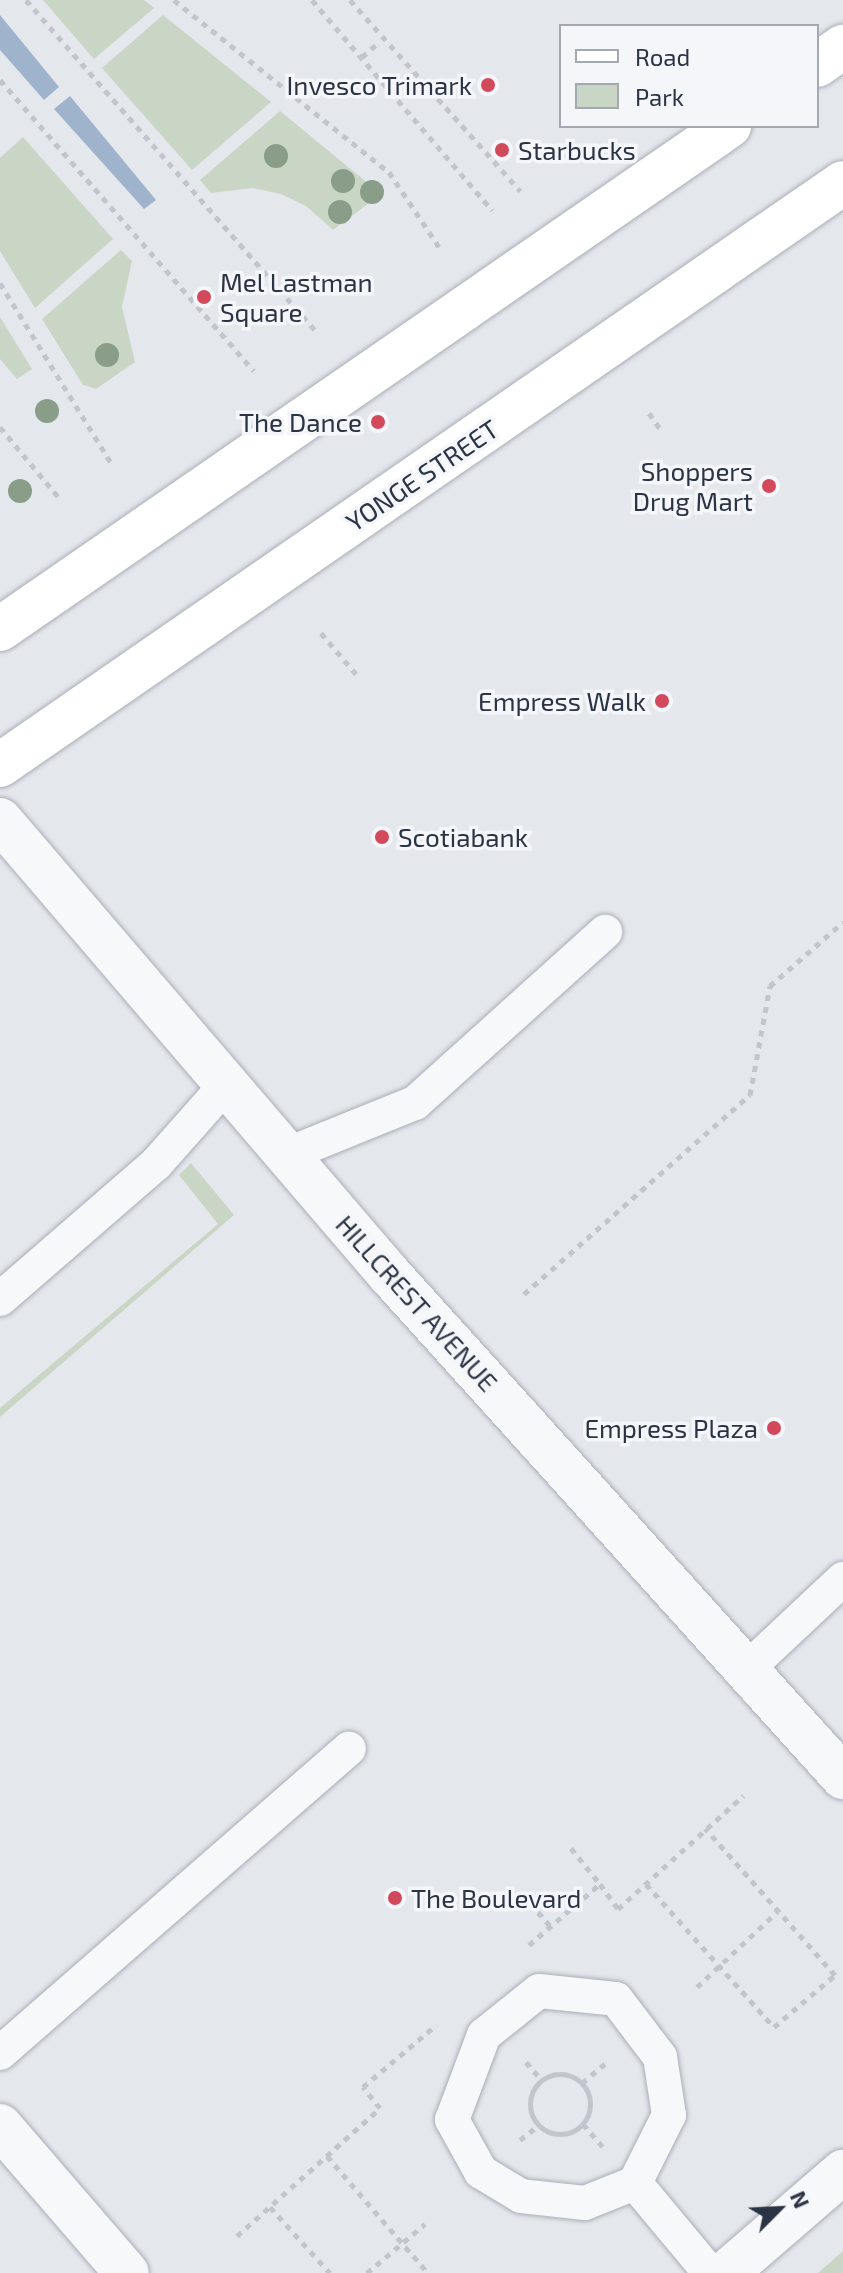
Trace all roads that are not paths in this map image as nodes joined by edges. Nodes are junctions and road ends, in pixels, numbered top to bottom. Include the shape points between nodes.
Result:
1 (843, 47) edge
2 (819, 64) edge
3 (726, 128) edge
4 (843, 183) edge
5 (0, 629) edge
6 (0, 765) edge
7 (0, 820) edge
8 (605, 932) dead end
9 (226, 1085) junction
10 (286, 1155) junction
11 (0, 1299) edge
12 (843, 1579) edge
13 (746, 1670) junction
14 (349, 1749) dead end
15 (843, 1777) edge
16 (0, 2053) edge
17 (0, 2126) edge
18 (843, 2172) edge
19 (635, 2183) junction
20 (127, 2273) edge
21 (710, 2273) edge
22 (726, 2273) edge

1 - 2 main road
3 - 5 main road
4 - 6 main road, YONGE STREET
7 - 9 street, HILLCREST AVENUE
8 - 10 lane via 415,1103
9 - 10 street, HILLCREST AVENUE
9 - 11 lane via 156,1164
10 - 13 street, HILLCREST AVENUE
12 - 13 lane
13 - 15 street, HILLCREST AVENUE
14 - 16 lane
17 - 20 street
18 - 22 street
19 - 19 lane via 669,2115 660,2057 616,1999 539,1991 484,2035 452,2120 481,2172 521,2196 585,2203
19 - 21 lane

